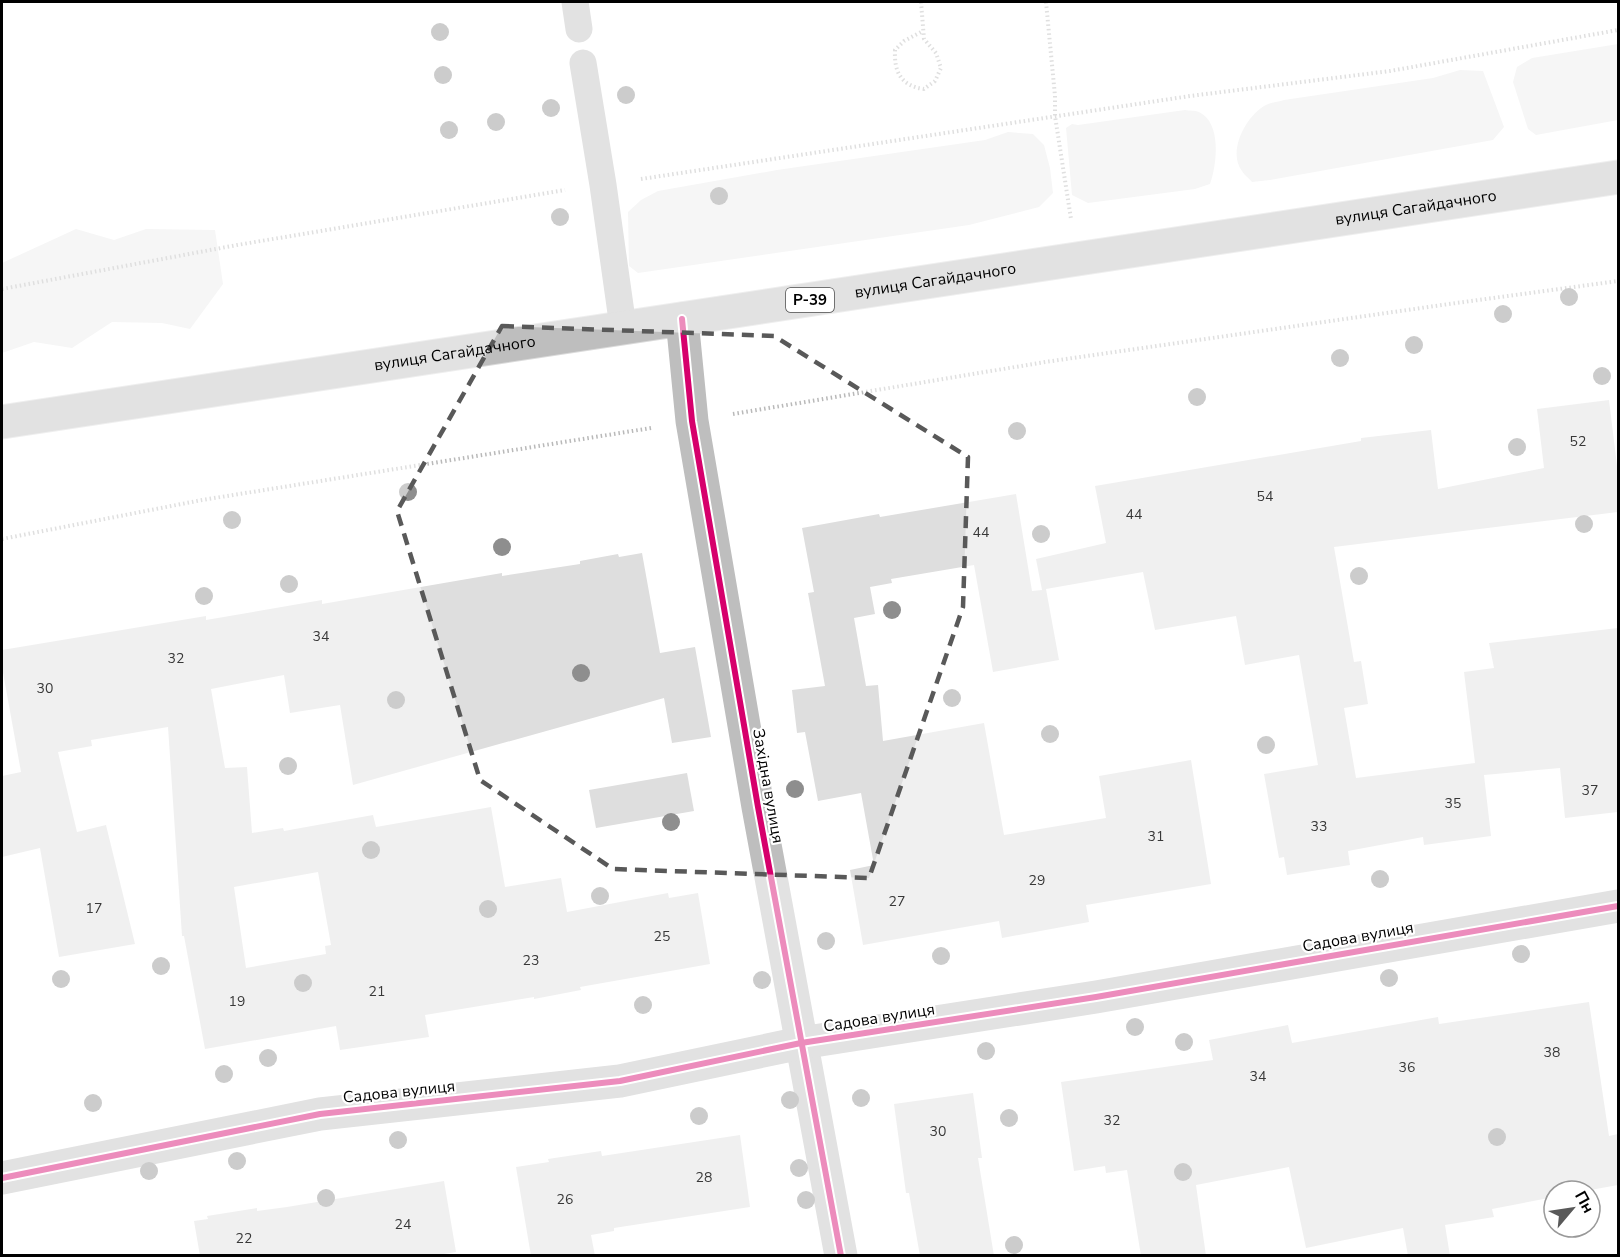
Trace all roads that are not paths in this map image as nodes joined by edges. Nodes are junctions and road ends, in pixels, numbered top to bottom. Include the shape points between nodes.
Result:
1 (575, 2) edge
2 (579, 29) dead end
3 (583, 63) dead end
4 (1618, 177) edge
5 (682, 319) junction
6 (623, 327) junction
7 (2, 422) edge
8 (1618, 906) edge
9 (801, 1043) junction
10 (2, 1178) edge
11 (840, 1256) edge

1 - 2 lane
3 - 6 lane
4 - 5 street, вулиця Сагайдачного / Р-39
5 - 6 street, вулиця Сагайдачного / Р-39
5 - 9 street, Західна вулиця via 692,421
6 - 7 street, вулиця Сагайдачного / Р-39
8 - 9 street, Садова вулиця via 1096,997
9 - 10 street, Садова вулиця via 620,1081 320,1114
9 - 11 street, Західна вулиця

